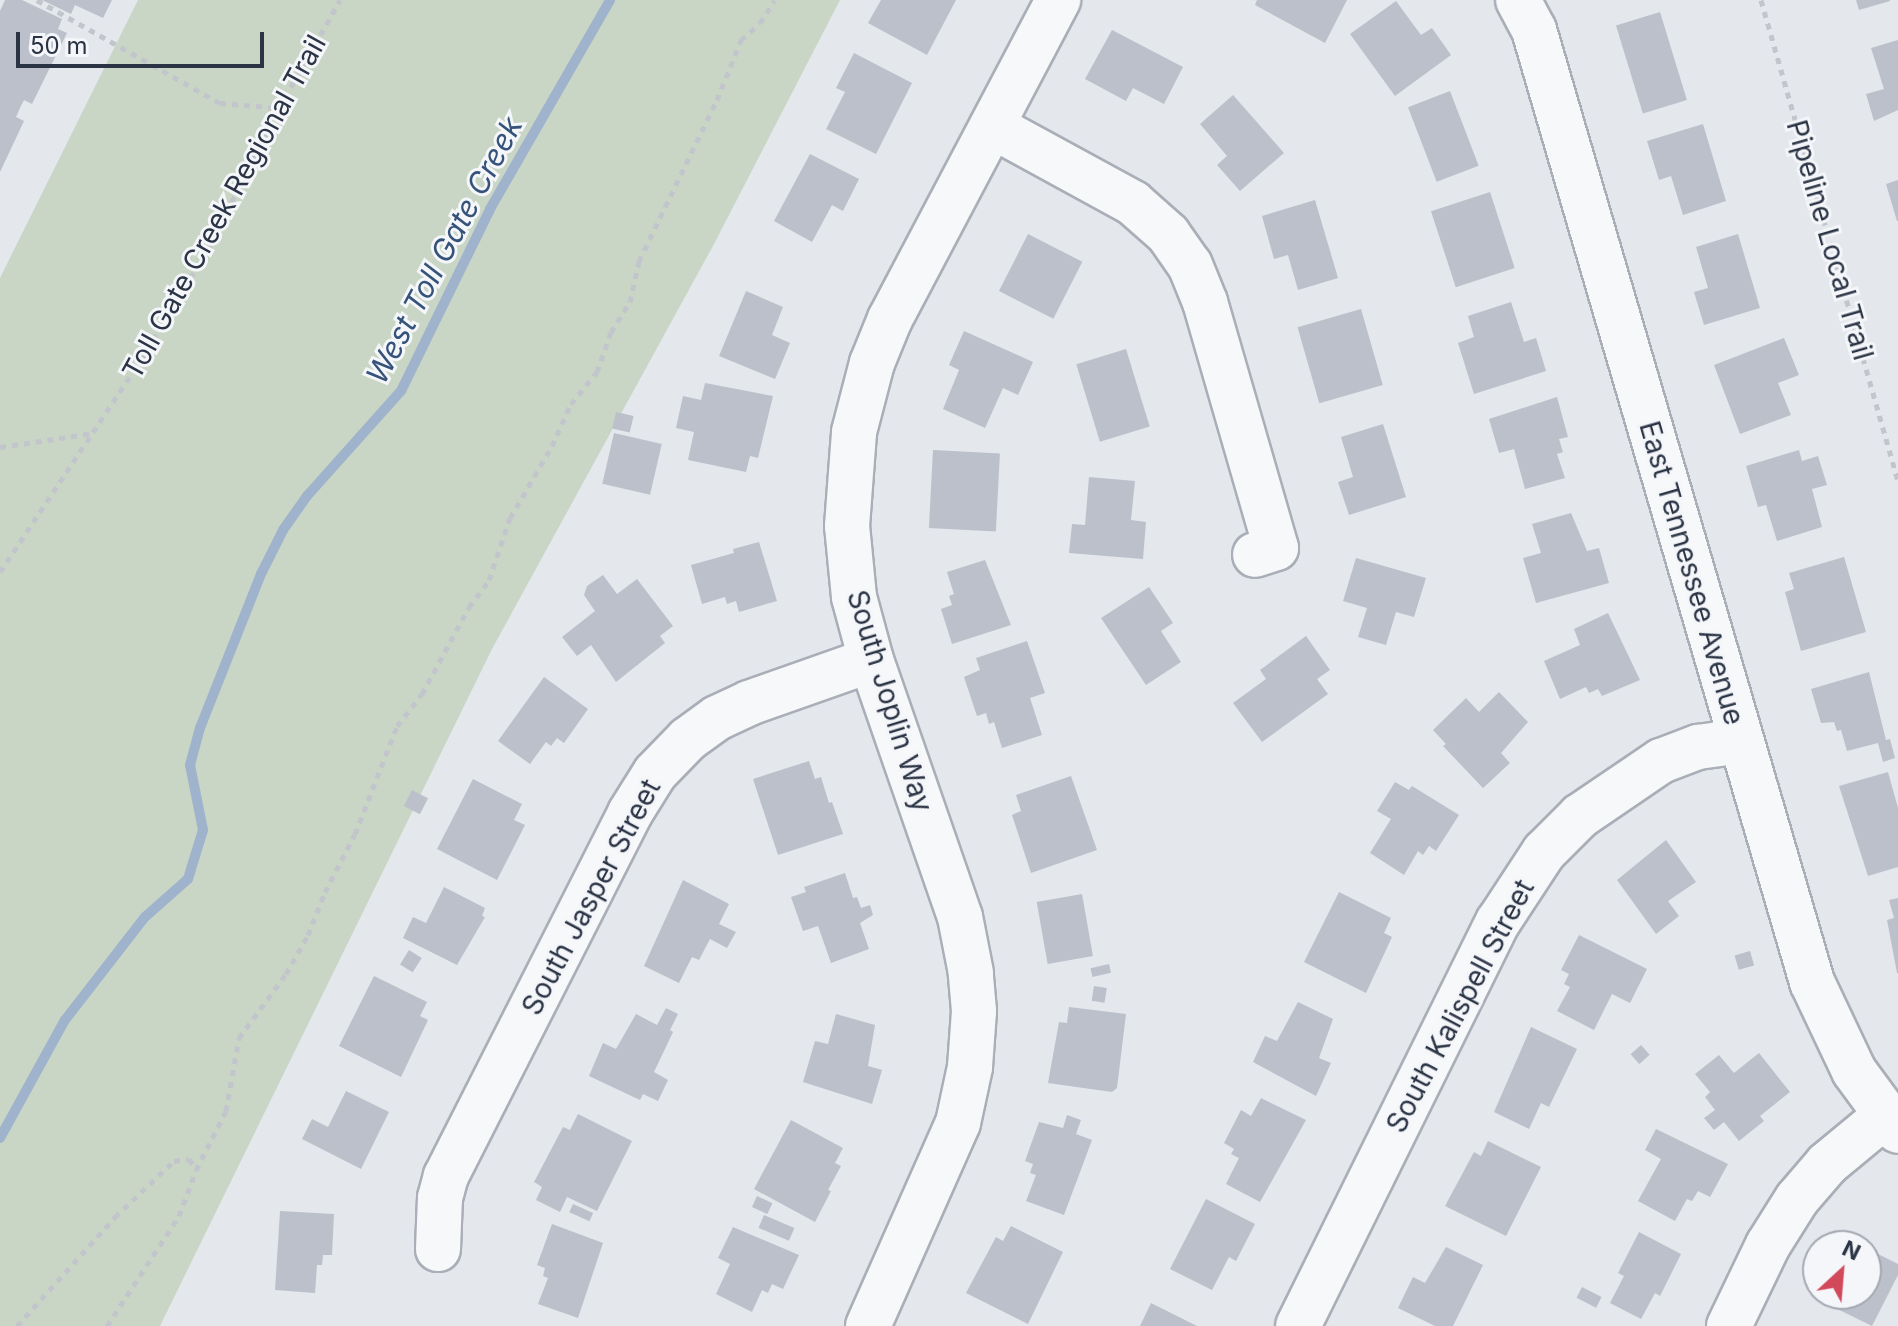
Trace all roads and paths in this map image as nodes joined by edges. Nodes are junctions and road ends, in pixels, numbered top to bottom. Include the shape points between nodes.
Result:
1 (37, 0) edge
2 (340, 0) edge
3 (775, 0) edge
4 (1058, 0) edge
5 (1518, 0) edge
6 (1761, 0) edge
7 (279, 108) junction
8 (992, 126) junction
9 (94, 432) junction
10 (0, 447) edge
11 (1898, 480) edge
12 (1255, 555) dead end
13 (0, 572) edge
14 (871, 660) junction
15 (1741, 741) junction
16 (1892, 1124) edge
17 (196, 1170) junction
18 (438, 1249) dead end
19 (17, 1326) edge
20 (107, 1326) edge
21 (868, 1326) edge
22 (1298, 1326) edge
23 (1729, 1326) edge

1 - 7 path via 220,103
2 - 7 path, Toll Gate Creek Regional Trail
3 - 17 path via 741,40 639,261 633,294 611,332 597,372 571,404 510,518 489,580 422,694 397,726 308,935 239,1038 226,1111
4 - 8 street, South Joplin Way
5 - 15 street, East Tennessee Avenue via 1534,30
6 - 11 path, Pipeline Local Trail
7 - 9 path, Toll Gate Creek Regional Trail via 210,245
8 - 12 street via 1133,203 1168,234 1190,265 1276,548
8 - 14 street, South Joplin Way via 890,319 854,432 847,526 854,597
9 - 10 path
9 - 13 path, Toll Gate Creek Regional Trail
14 - 18 street, South Jasper Street via 717,718 655,773 446,1176
14 - 21 street, South Joplin Way via 960,917 974,1011 958,1123
15 - 16 street, East Tennessee Avenue via 1812,982 1854,1071
15 - 22 street, South Kalispell Street via 1698,747 1661,761 1580,816 1544,852 1498,922
16 - 23 street via 1827,1164 1797,1199
17 - 19 path via 189,1159 174,1161 115,1217
17 - 20 path via 166,1241

